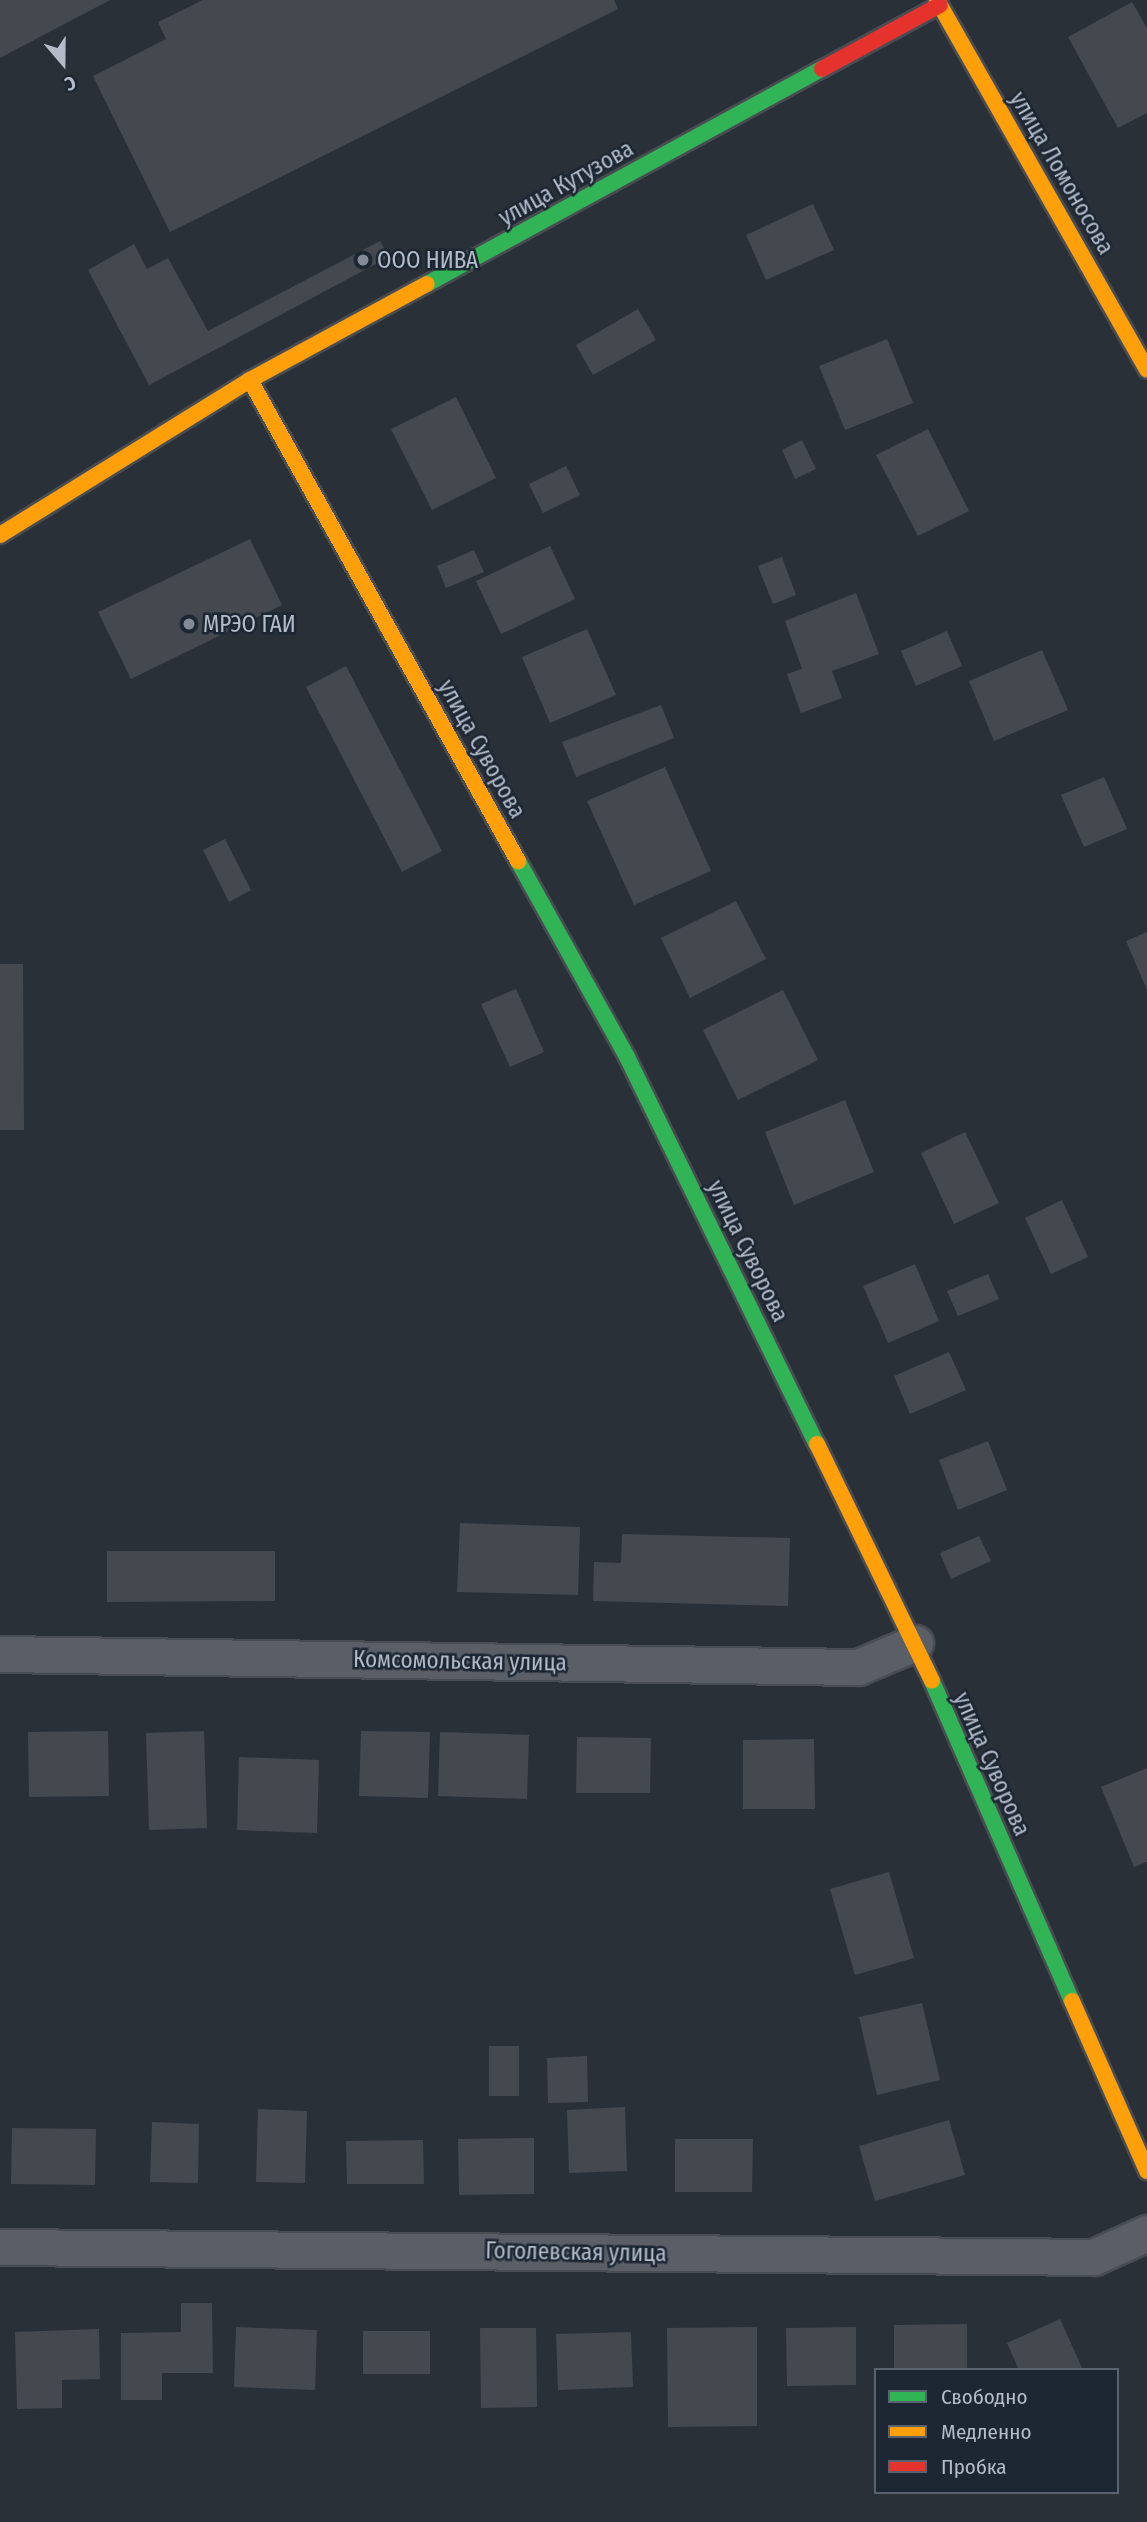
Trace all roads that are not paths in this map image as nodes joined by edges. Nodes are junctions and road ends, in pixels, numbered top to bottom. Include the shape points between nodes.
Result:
1 (941, 2) edge
2 (1147, 369) edge
3 (250, 380) junction
4 (0, 535) edge
5 (915, 1643) junction
6 (0, 1654) edge
7 (1147, 2171) edge
8 (1147, 2233) edge
9 (0, 2247) edge

1 - 2 street, улица Ломоносова
1 - 3 street, улица Кутузова
3 - 4 street, улица Кутузова
3 - 5 street, улица Суворова via 627,1057
5 - 6 street, Комсомольская улица via 858,1667
5 - 7 street, улица Суворова
8 - 9 street, Гоголевская улица via 1094,2257

